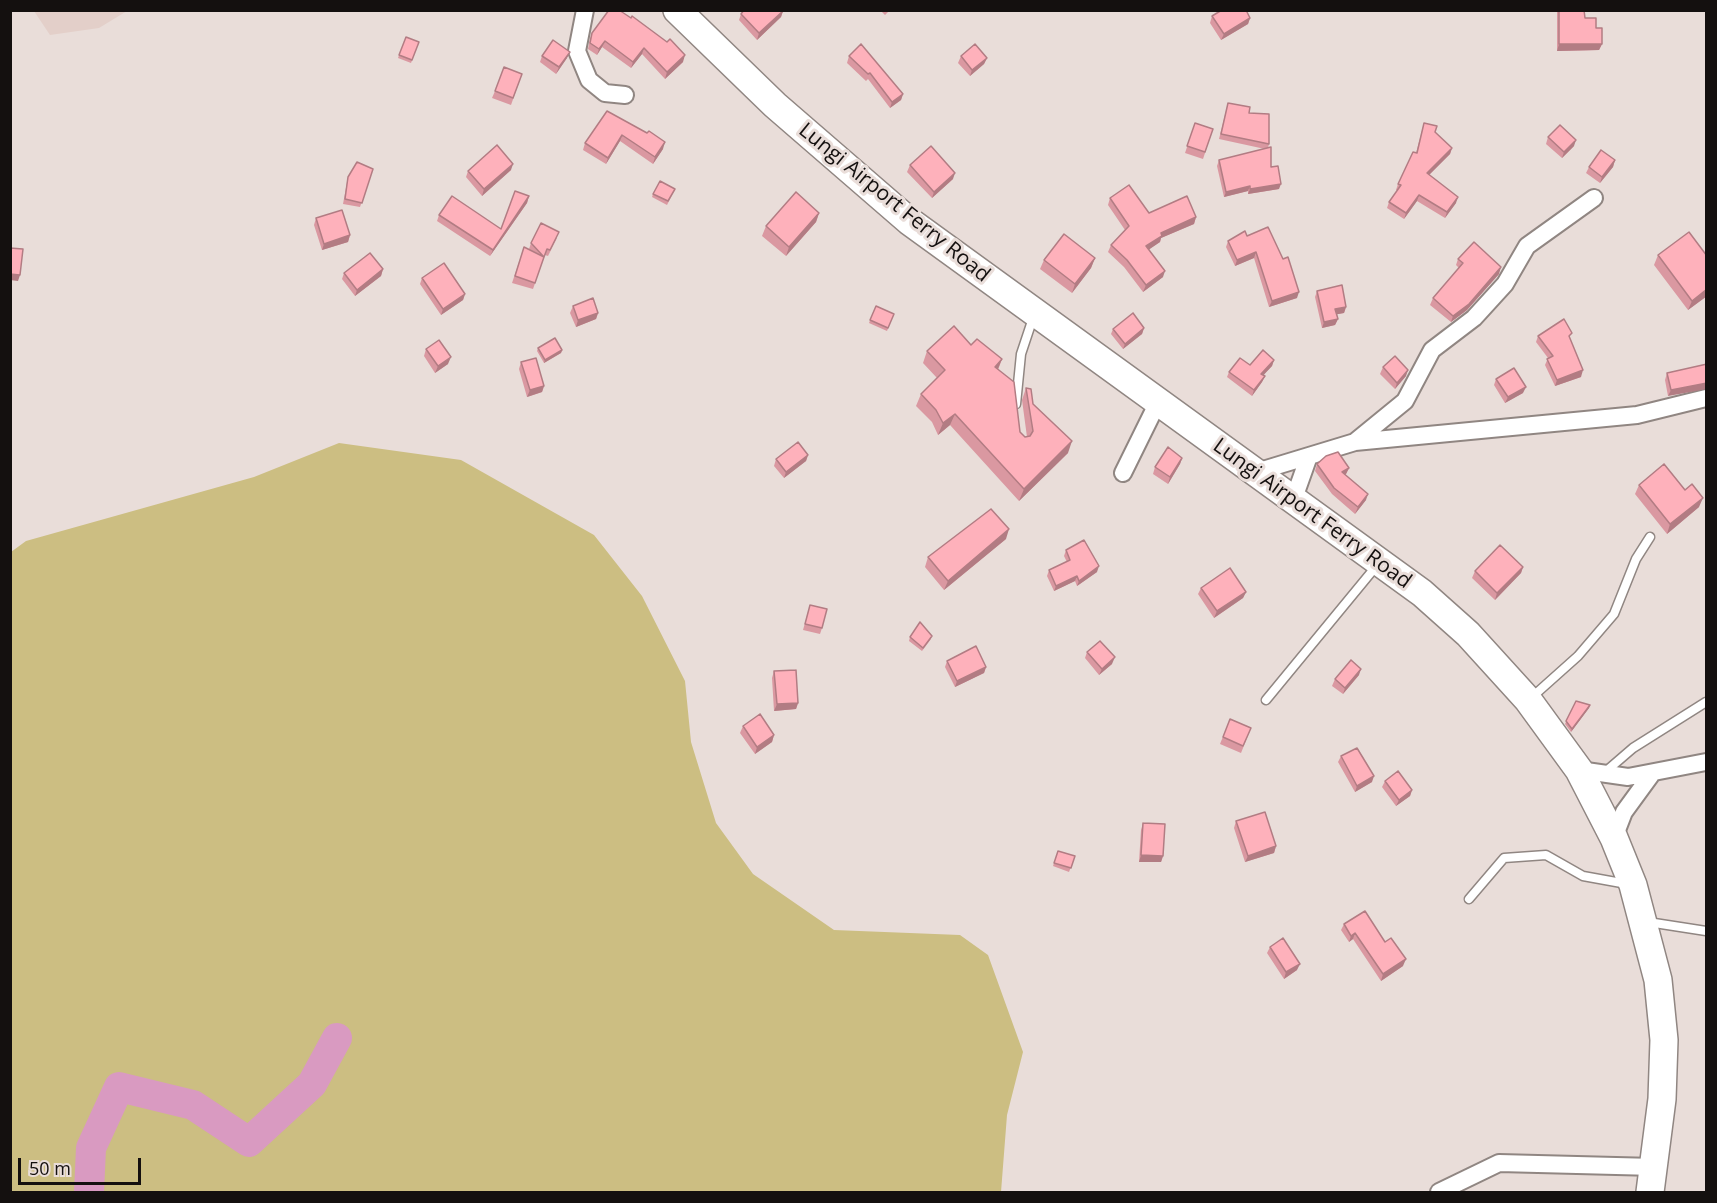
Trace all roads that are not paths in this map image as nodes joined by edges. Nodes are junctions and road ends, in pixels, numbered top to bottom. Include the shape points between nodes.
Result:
1 (585, 10) edge
2 (677, 10) edge
3 (625, 95) dead end
4 (1594, 198) dead end
5 (1034, 314) junction
6 (1707, 398) edge
7 (1158, 402) junction
8 (1017, 410) edge
9 (1355, 442) junction
10 (1309, 456) junction
11 (1123, 473) dead end
12 (1253, 473) junction
13 (1293, 501) junction
14 (1650, 537) dead end
15 (1380, 562) junction
16 (1266, 700) dead end
17 (1528, 700) junction
18 (1707, 702) edge
19 (1707, 762) edge
20 (1591, 772) junction
21 (1651, 775) junction
22 (1614, 838) junction
23 (1633, 885) junction
24 (1469, 899) dead end
25 (1642, 922) junction
26 (1707, 931) edge
27 (1653, 1180) edge
28 (1439, 1192) edge

1 - 3 street via 576,51 589,80 605,93
2 - 5 main road, Lungi Airport Ferry Road via 775,105 909,221
4 - 9 street via 1527,246 1505,284 1474,318 1432,350 1405,401
5 - 7 main road, Lungi Airport Ferry Road
5 - 8 lane via 1021,354
6 - 9 street via 1637,415
7 - 11 street
7 - 12 main road, Lungi Airport Ferry Road
9 - 10 street
10 - 12 street
10 - 13 street
12 - 13 main road, Lungi Airport Ferry Road
13 - 15 main road, Lungi Airport Ferry Road
14 - 17 lane via 1636,559 1614,614 1578,656
15 - 16 lane
15 - 17 main road, Lungi Airport Ferry Road via 1468,634
17 - 20 main road, Lungi Airport Ferry Road
18 - 20 lane
19 - 21 street
20 - 21 street via 1628,777
20 - 22 main road, Lungi Airport Ferry Road
21 - 22 street via 1624,812
22 - 23 main road, Lungi Airport Ferry Road
23 - 24 lane via 1583,876 1546,855 1504,858
23 - 25 main road, Lungi Airport Ferry Road
25 - 26 lane
25 - 27 main road, Lungi Airport Ferry Road via 1658,980 1664,1040
27 - 28 street via 1499,1163

